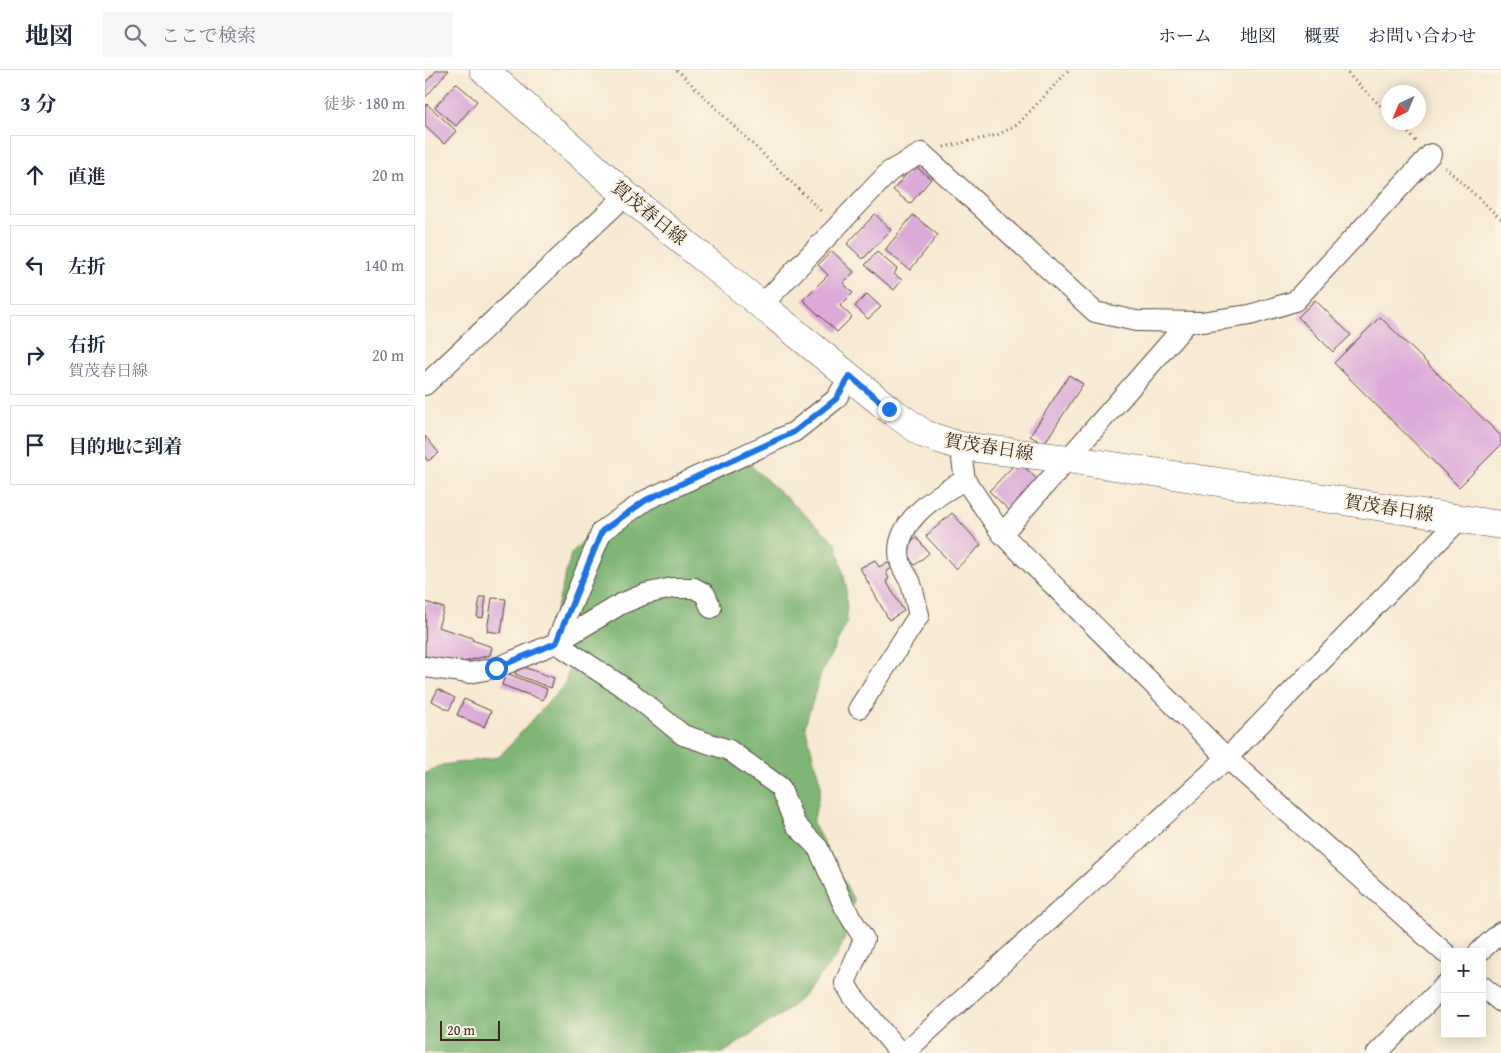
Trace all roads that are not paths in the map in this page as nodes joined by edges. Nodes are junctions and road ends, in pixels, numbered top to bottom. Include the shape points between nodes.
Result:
1 (484, 70) edge
2 (1431, 154) road end
3 (626, 195) junction
4 (763, 305) junction
5 (1188, 322) junction
6 (850, 376) junction
7 (425, 385) edge
8 (960, 446) junction
9 (1068, 459) junction
10 (965, 480) junction
11 (1460, 519) junction
12 (1501, 525) edge
13 (1002, 534) junction
14 (711, 608) dead end
15 (556, 643) junction
16 (425, 667) edge
17 (859, 708) dead end
18 (1227, 758) junction
19 (1501, 932) edge
20 (1483, 948) edge
21 (1441, 949) edge
22 (1441, 989) edge
23 (1486, 989) edge
24 (1501, 1002) edge
25 (900, 1053) edge
26 (904, 1053) edge
27 (1377, 1053) edge

1 - 3 main road, 賀茂春日線
2 - 5 street via 1295,301 1250,315
3 - 4 main road, 賀茂春日線
3 - 7 street
4 - 5 street via 890,171 922,152 1095,312 1136,321
4 - 6 main road, 賀茂春日線
5 - 9 street
6 - 8 main road, 賀茂春日線 via 924,434
6 - 15 street via 836,399 794,432 646,500 602,531
8 - 9 main road, 賀茂春日線
8 - 10 street
9 - 11 main road, 賀茂春日線
9 - 13 street
10 - 13 street
10 - 17 street via 945,490 909,522 899,544 901,564 919,615
11 - 12 main road, 賀茂春日線
11 - 18 street
13 - 18 street
14 - 15 street via 705,594 694,588 671,588 621,604
15 - 16 street via 496,668 469,673
15 - 25 street via 629,691 683,735 729,750 780,787 795,824 818,848 845,908 864,939 845,983
18 - 21 street
18 - 26 street
19 - 20 street
22 - 27 street
23 - 24 street

